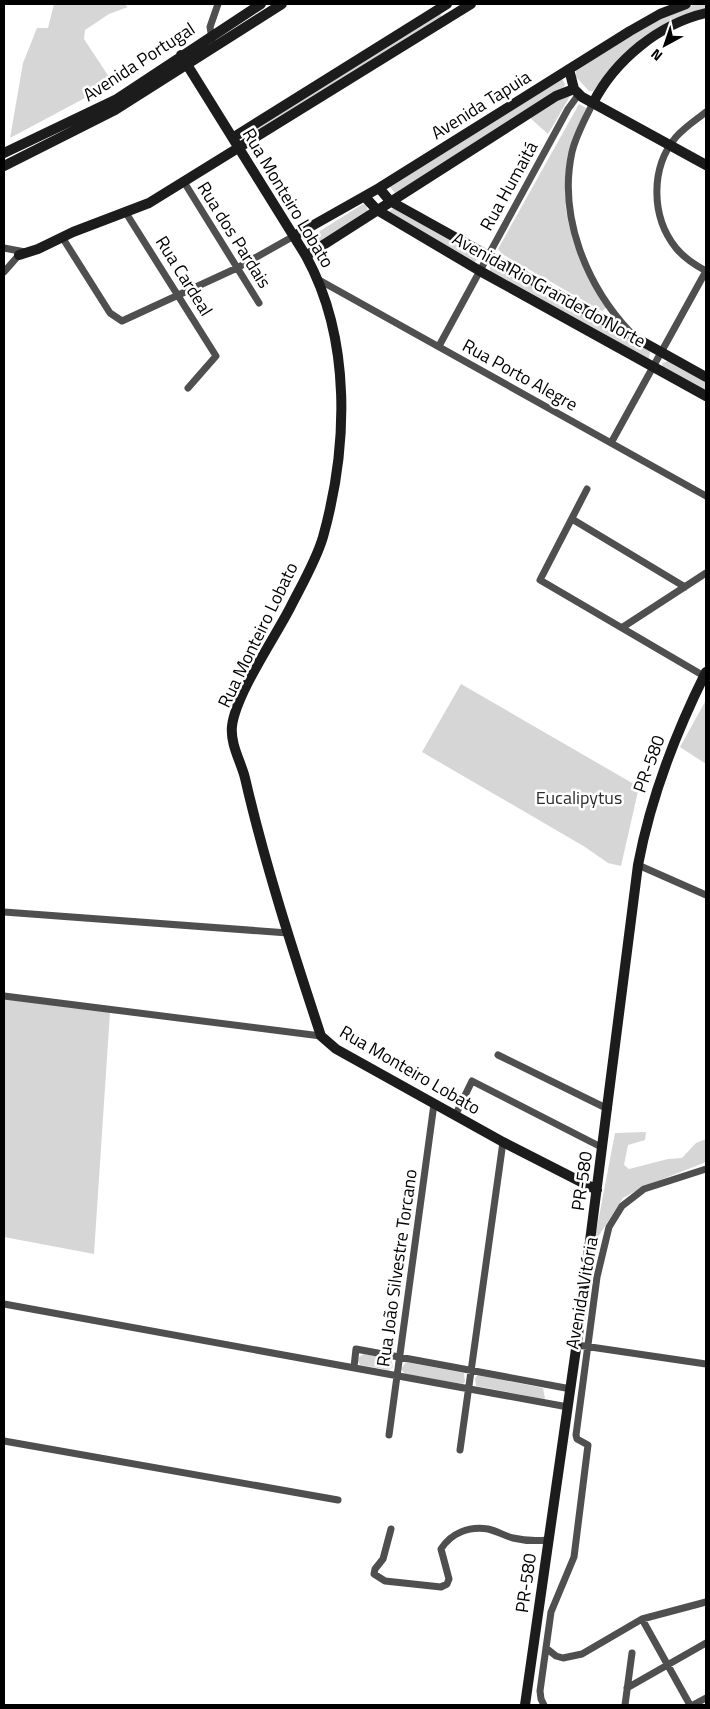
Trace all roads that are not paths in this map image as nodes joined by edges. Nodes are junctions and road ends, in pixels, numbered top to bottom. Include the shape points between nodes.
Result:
1 (218, 4) edge
2 (261, 4) edge
3 (282, 4) edge
4 (471, 4) edge
5 (686, 4) edge
6 (444, 5) edge
7 (706, 13) edge
8 (448, 18) junction
9 (210, 36) junction
10 (216, 46) junction
11 (184, 60) junction
12 (569, 69) junction
13 (576, 92) junction
14 (593, 103) junction
15 (706, 112) edge
16 (234, 137) junction
17 (670, 146) junction
18 (239, 147) junction
19 (4, 153) edge
20 (706, 165) edge
21 (4, 166) edge
22 (184, 182) junction
23 (379, 188) junction
24 (365, 197) junction
25 (390, 201) junction
26 (377, 210) junction
27 (126, 213) junction
28 (294, 236) junction
29 (62, 237) junction
30 (4, 248) edge
31 (22, 253) junction
32 (306, 256) junction
33 (488, 256) junction
34 (237, 268) junction
35 (480, 271) junction
36 (706, 271) edge
37 (4, 272) edge
38 (319, 280) junction
39 (179, 297) junction
40 (259, 303) dead end
41 (639, 341) junction
42 (439, 346) junction
43 (661, 353) junction
44 (653, 367) junction
45 (706, 377) edge
46 (188, 388) dead end
47 (706, 396) edge
48 (611, 444) junction
49 (588, 489) dead end
50 (706, 496) edge
51 (572, 519) junction
52 (706, 573) edge
53 (685, 588) junction
54 (623, 627) junction
55 (705, 674) edge
56 (638, 864) junction
57 (706, 895) edge
58 (4, 912) edge
59 (288, 933) junction
60 (4, 996) edge
61 (321, 1036) junction
62 (498, 1055) dead end
63 (434, 1104) junction
64 (608, 1109) junction
65 (455, 1116) junction
66 (503, 1142) junction
67 (603, 1148) junction
68 (706, 1169) edge
69 (597, 1190) junction
70 (4, 1304) edge
71 (577, 1345) junction
72 (588, 1346) junction
73 (400, 1357) junction
74 (706, 1364) edge
75 (354, 1367) junction
76 (472, 1371) junction
77 (398, 1375) junction
78 (468, 1389) junction
79 (571, 1389) junction
80 (568, 1407) junction
81 (388, 1435) dead end
82 (4, 1441) edge
83 (460, 1450) dead end
84 (338, 1500) dead end
85 (391, 1529) dead end
86 (548, 1540) junction
87 (706, 1602) edge
88 (539, 1611) junction
89 (551, 1612) junction
90 (642, 1619) junction
91 (706, 1643) edge
92 (546, 1648) junction
93 (632, 1652) dead end
94 (667, 1665) junction
95 (627, 1688) junction
96 (706, 1698) edge
97 (526, 1705) edge
98 (544, 1705) edge
99 (625, 1705) edge
100 (691, 1705) edge

1 - 9 street
2 - 9 main road, Avenida Portugal
3 - 10 main road, Avenida Portugal
4 - 8 main road
5 - 12 main road, Avenida Tapuia via 650,19
6 - 8 main road
6 - 16 main road
7 - 14 main road via 673,26 635,50 609,78
8 - 18 main road
9 - 10 street
9 - 11 main road, Avenida Portugal
10 - 11 main road, Avenida Portugal
11 - 16 main road, Rua Monteiro Lobato
11 - 19 main road, Avenida Portugal via 102,107
11 - 21 main road via 115,110
12 - 13 main road
12 - 23 main road, Avenida Tapuia
13 - 14 main road
13 - 25 main road, Avenida Tapuia via 556,96
13 - 33 street, Rua Humaitá
14 - 17 main road
14 - 41 street via 572,151 568,180 573,230 591,275 611,308
15 - 17 street
16 - 18 main road, Rua Monteiro Lobato
17 - 20 main road
17 - 36 street via 656,186 663,226 676,248
18 - 22 main road
18 - 28 main road, Rua Monteiro Lobato
22 - 27 main road
22 - 34 street, Rua dos Pardais
23 - 24 main road, Avenida Tapuia
23 - 25 main road
24 - 26 main road, Avenida Rio Grande do Norte
24 - 28 main road, Avenida Tapuia
25 - 26 main road, Avenida Tapuia
25 - 33 main road, Avenida Rio Grande do Norte
26 - 32 main road, Avenida Tapuia
26 - 35 main road, Avenida Rio Grande do Norte
27 - 29 main road
27 - 39 street, Rua Cardeal
28 - 32 main road, Rua Monteiro Lobato
28 - 34 street
29 - 31 main road
29 - 39 street via 116,318 122,321
30 - 31 street
31 - 37 street
32 - 38 main road, Rua Monteiro Lobato
33 - 35 street, Rua Humaitá
33 - 41 main road, Avenida Rio Grande do Norte
34 - 39 street
34 - 40 street, Rua dos Pardais
35 - 42 street, Rua Humaitá
35 - 44 main road, Avenida Rio Grande do Norte
36 - 43 street
38 - 42 street, Rua Porto Alegre
38 - 59 main road, Rua Monteiro Lobato via 334,337 339,376 340,439 333,493 318,548 239,703 232,726 234,745
39 - 46 street, Rua Cardeal via 216,356
41 - 43 main road, Avenida Rio Grande do Norte
42 - 48 street, Rua Porto Alegre
43 - 44 street
43 - 45 main road, Avenida Rio Grande do Norte
44 - 47 main road, Avenida Rio Grande do Norte
44 - 48 street
48 - 50 street, Rua Porto Alegre
49 - 51 street
51 - 53 street
51 - 54 street via 540,580
52 - 53 street
53 - 54 street
54 - 55 street
55 - 56 main road, PR-580 / PR-580 via 659,779
56 - 57 street
56 - 64 main road, PR-580 / PR-580
58 - 59 street
59 - 61 main road, Rua Monteiro Lobato
60 - 61 street
61 - 63 main road, Rua Monteiro Lobato via 336,1049
62 - 64 street
63 - 65 main road, Rua Monteiro Lobato
63 - 73 street, Rua João Silvestre Torcano
64 - 67 main road, PR-580 / PR-580
65 - 66 main road, Rua Monteiro Lobato
65 - 67 street via 472,1081
66 - 69 main road, Rua Monteiro Lobato
66 - 76 street
67 - 69 main road, PR-580 / PR-580
68 - 72 street, Avenida Vitória via 644,1189 628,1200 615,1216 602,1250
69 - 71 main road, PR-580 / PR-580
70 - 75 street
71 - 72 street
71 - 79 main road, PR-580 / PR-580
72 - 74 street
72 - 89 street, Avenida Vitória via 576,1435 588,1445 574,1557
73 - 75 street via 356,1348
73 - 76 street
73 - 77 street, Rua João Silvestre Torcano
75 - 77 street
76 - 78 street
76 - 79 street
77 - 78 street
77 - 81 street, Rua João Silvestre Torcano
78 - 80 street
78 - 83 street
79 - 80 main road, PR-580 / PR-580
80 - 86 main road, PR-580 / PR-580
82 - 84 street
85 - 86 street via 383,1559 374,1574 385,1581 441,1587 449,1580 441,1549 447,1539 457,1533 479,1528 524,1540
86 - 88 main road, PR-580 / PR-580
87 - 90 street
88 - 89 street
88 - 97 main road, PR-580 / PR-580
89 - 92 street
90 - 92 street via 582,1654 562,1658
90 - 94 street
91 - 94 street
92 - 98 street via 540,1691
93 - 95 street
94 - 95 street
94 - 100 street
95 - 99 street
96 - 100 street

